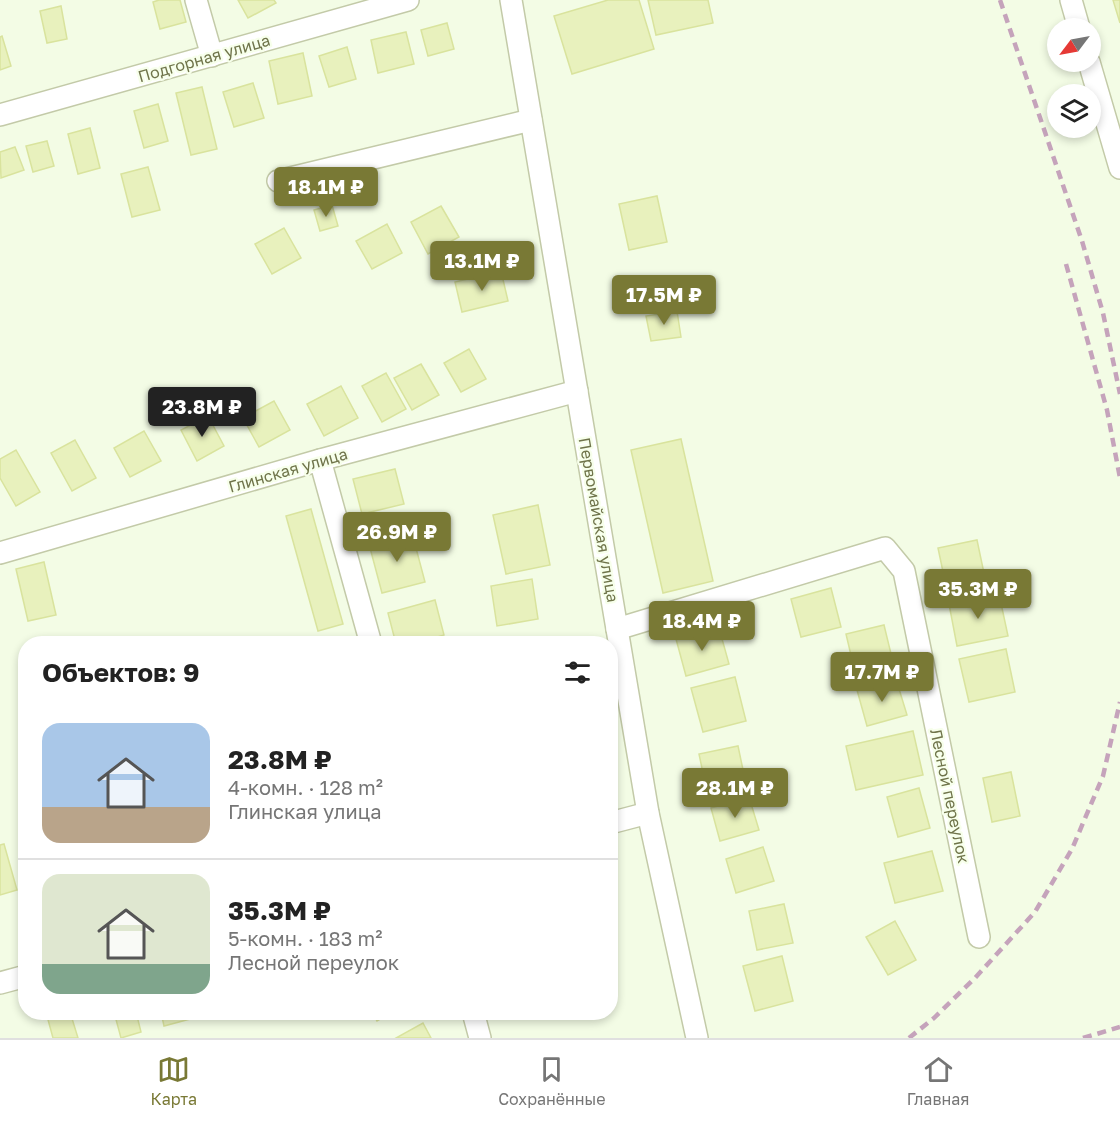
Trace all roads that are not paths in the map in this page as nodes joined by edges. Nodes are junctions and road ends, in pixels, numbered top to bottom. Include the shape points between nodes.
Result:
1 (196, 0) edge
2 (408, 0) edge
3 (511, 0) edge
4 (1071, 0) edge
5 (1076, 18) edge
6 (212, 56) junction
7 (1092, 72) edge
8 (0, 115) edge
9 (531, 120) junction
10 (1120, 168) edge
11 (278, 181) dead end
12 (577, 391) junction
13 (321, 460) junction
14 (0, 553) edge
15 (617, 629) junction
16 (369, 636) edge
17 (648, 813) junction
18 (618, 821) edge
19 (979, 937) dead end
20 (18, 978) edge
21 (0, 983) edge
22 (474, 1020) edge
23 (480, 1038) edge
24 (697, 1038) edge

1 - 6 street
2 - 6 street, Подгорная улица
3 - 9 street, Первомайская улица
4 - 5 street
6 - 8 street, Подгорная улица
7 - 10 street
9 - 11 street
9 - 12 street, Первомайская улица
12 - 13 street, Глинская улица
12 - 15 street, Первомайская улица
13 - 14 street, Глинская улица
13 - 16 street
15 - 17 street, Первомайская улица
15 - 19 street, Лесной переулок via 885,548 903,571
17 - 18 street
17 - 24 street, Первомайская улица
20 - 21 street
22 - 23 street

